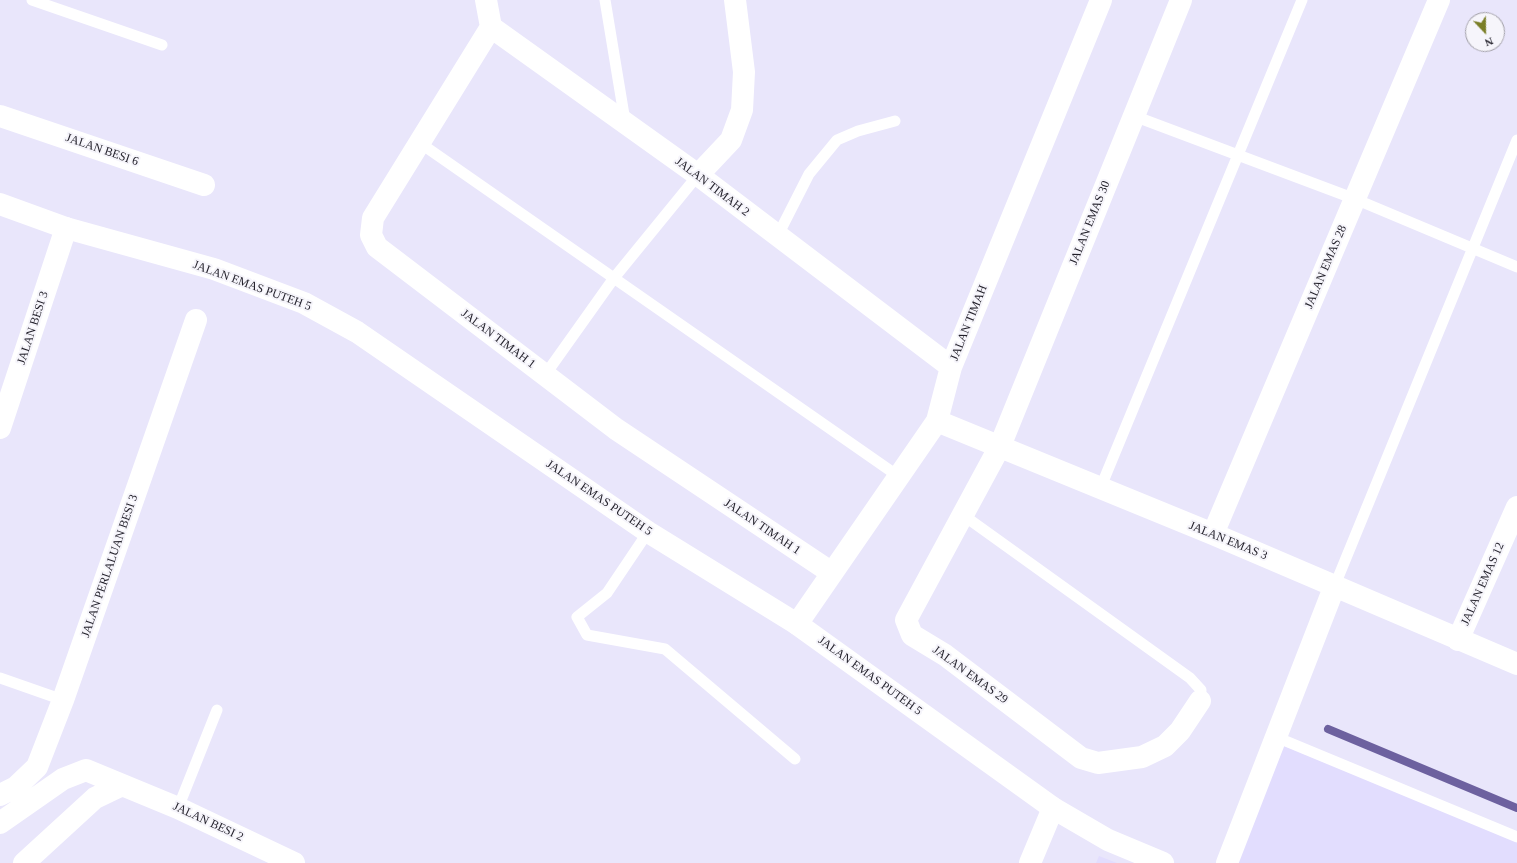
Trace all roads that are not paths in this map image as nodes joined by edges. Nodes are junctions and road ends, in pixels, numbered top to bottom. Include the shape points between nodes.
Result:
1 (32, 0) edge
2 (486, 0) edge
3 (605, 0) edge
4 (735, 0) edge
5 (1101, 0) edge
6 (1181, 0) edge
7 (1302, 0) edge
8 (1439, 0) edge
9 (491, 27) junction
10 (162, 45) dead end
11 (0, 116) edge
12 (1134, 116) junction
13 (895, 121) dead end
14 (625, 122) junction
15 (1517, 140) edge
16 (420, 142) junction
17 (1238, 154) junction
18 (698, 175) junction
19 (204, 185) dead end
20 (1355, 199) junction
21 (0, 204) edge
22 (66, 228) junction
23 (777, 237) junction
24 (1472, 248) junction
25 (1517, 267) edge
26 (614, 278) junction
27 (196, 320) dead end
28 (951, 367) junction
29 (545, 375) junction
30 (937, 421) junction
31 (0, 428) edge
32 (1000, 446) junction
33 (898, 476) junction
34 (1100, 489) junction
35 (1517, 507) edge
36 (963, 515) junction
37 (648, 532) junction
38 (1213, 534) junction
39 (832, 573) junction
40 (1335, 586) junction
41 (797, 624) junction
42 (1458, 640) junction
43 (1517, 664) edge
44 (0, 678) edge
45 (63, 700) junction
46 (1200, 701) joint
47 (217, 710) dead end
48 (1276, 737) junction
49 (795, 759) dead end
50 (122, 785) junction
51 (0, 795) edge
52 (178, 808) junction
53 (1052, 808) junction
54 (0, 823) edge
55 (1517, 836) edge
56 (24, 863) edge
57 (294, 863) edge
58 (1030, 863) edge
59 (1164, 863) edge
60 (1227, 863) edge

1 - 10 lane
2 - 9 street
3 - 14 lane
4 - 18 street via 744,72 742,110 731,140
5 - 28 street, JALAN TIMAH
6 - 12 street, JALAN EMAS 30
7 - 17 lane
8 - 20 street, JALAN EMAS 28
9 - 14 street, JALAN TIMAH 2
9 - 16 street, JALAN TIMAH 1
11 - 19 street, JALAN BESI 6
12 - 17 lane
12 - 32 street, JALAN EMAS 30
13 - 23 lane via 858,131 837,140 809,174
14 - 18 street, JALAN TIMAH 2
15 - 24 lane
16 - 26 lane
16 - 29 street, JALAN TIMAH 1 via 373,218 372,235 377,247
17 - 20 lane
17 - 34 lane
18 - 23 street, JALAN TIMAH 2
18 - 26 lane
20 - 24 lane
20 - 38 street, JALAN EMAS 28
21 - 22 street, JALAN EMAS PUTEH 5
22 - 31 street, JALAN BESI 3
22 - 37 street, JALAN EMAS PUTEH 5 via 214,270 304,303 356,332
23 - 28 street, JALAN TIMAH 2
24 - 25 lane
24 - 40 lane
26 - 29 lane
26 - 33 lane
27 - 45 street, JALAN PERLALUAN BESI 3
28 - 30 street, JALAN TIMAH
29 - 39 street, JALAN TIMAH 1 via 616,429
30 - 32 street, JALAN EMAS 3
30 - 33 street, JALAN TIMAH
32 - 34 street, JALAN EMAS 3
32 - 36 street, JALAN EMAS 29
33 - 39 street, JALAN TIMAH
34 - 38 street, JALAN EMAS 3
35 - 42 street, JALAN EMAS 12
36 - 46 lane via 1190,678 1201,690
36 - 46 street, JALAN EMAS 29 via 906,620 912,635 945,655 1081,758 1098,763 1142,757 1165,746 1180,731
37 - 41 street, JALAN EMAS PUTEH 5
37 - 49 lane via 608,593 577,617 587,635 665,649
38 - 40 street, JALAN EMAS 3
39 - 41 street, JALAN TIMAH
40 - 42 street, JALAN EMAS 3
40 - 48 street
41 - 53 street, JALAN EMAS PUTEH 5
42 - 43 street, JALAN EMAS 3
44 - 45 lane
45 - 51 street, JALAN PERLALUAN BESI 3 via 37,767 16,787
47 - 52 lane
48 - 55 lane
48 - 60 street
50 - 52 street, JALAN BESI 2
50 - 54 street, JALAN BESI 2 via 86,770 64,779
50 - 56 street via 95,798
52 - 57 street, JALAN BESI 2
53 - 58 street
53 - 59 street, JALAN EMAS PUTEH 5 via 1108,840

